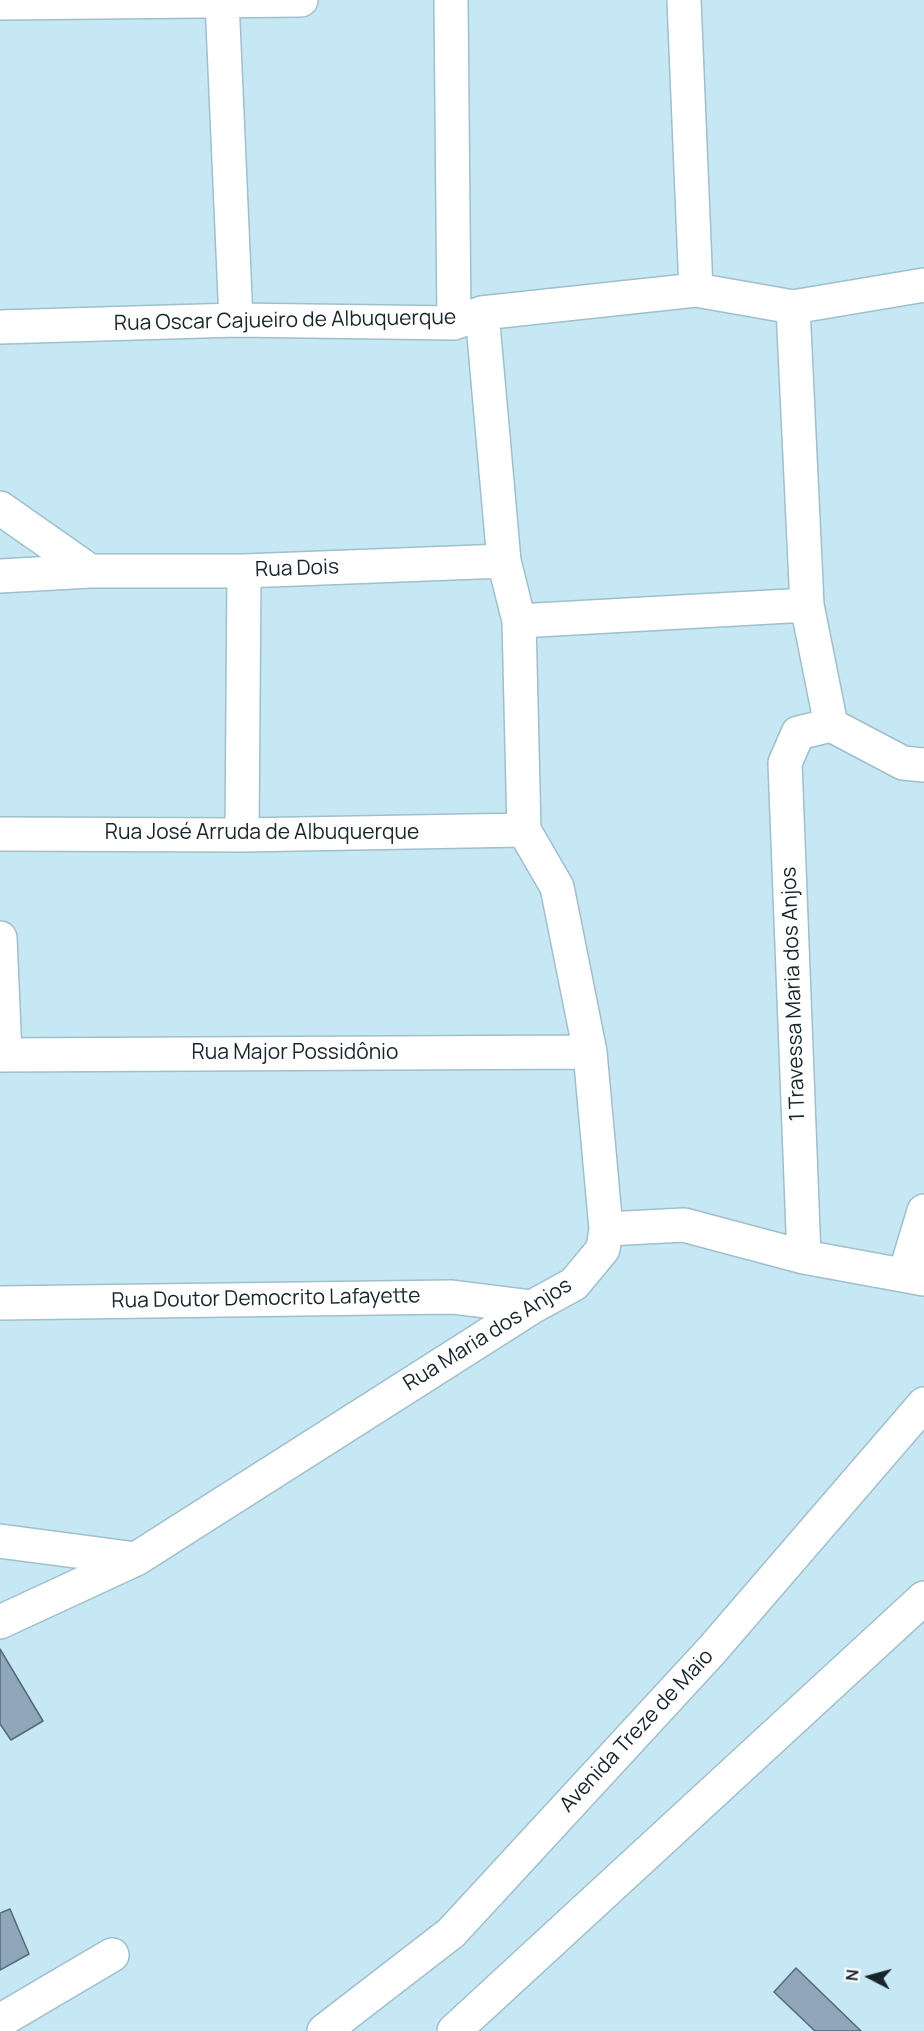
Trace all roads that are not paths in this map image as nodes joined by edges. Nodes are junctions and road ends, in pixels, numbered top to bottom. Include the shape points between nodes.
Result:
1 (301, 0) edge
2 (451, 0) edge
3 (684, 0) edge
4 (222, 1) edge
5 (0, 3) edge
6 (924, 285) edge
7 (696, 290) junction
8 (793, 307) junction
9 (468, 318) junction
10 (236, 320) junction
11 (0, 327) edge
12 (0, 508) edge
13 (504, 561) junction
14 (90, 571) junction
15 (244, 571) junction
16 (0, 576) edge
17 (807, 605) junction
18 (519, 621) junction
19 (831, 725) junction
20 (924, 765) edge
21 (524, 830) junction
22 (0, 834) edge
23 (242, 835) junction
24 (0, 938) edge
25 (590, 1052) junction
26 (3, 1054) edge
27 (924, 1211) edge
28 (606, 1229) junction
29 (804, 1257) junction
30 (915, 1276) edge
31 (0, 1303) edge
32 (532, 1307) junction
33 (924, 1404) edge
34 (0, 1541) edge
35 (136, 1559) junction
36 (924, 1598) edge
37 (0, 1622) edge
38 (112, 1955) dead end
39 (0, 2021) edge
40 (324, 2031) edge
41 (454, 2031) edge

1 - 4 street
2 - 9 street
3 - 7 street
4 - 5 street
4 - 10 street
6 - 8 street, Rua Oscar Cajueiro de Albuquerque
7 - 8 street, Rua Oscar Cajueiro de Albuquerque
7 - 9 street, Rua Oscar Cajueiro de Albuquerque
8 - 17 street
9 - 10 street, Rua Oscar Cajueiro de Albuquerque
9 - 13 street
10 - 11 street, Rua Oscar Cajueiro de Albuquerque
12 - 14 street
13 - 15 street, Rua Dois
13 - 18 street
14 - 15 street, Rua Dois
14 - 16 street, Rua Dois
15 - 23 street
17 - 18 street
17 - 19 street
18 - 21 street
19 - 20 street via 903,763
19 - 29 street, 1 Travessa Maria dos Anjos via 798,733 785,763
21 - 23 street, Rua José Arruda de Albuquerque
21 - 25 street via 557,887
22 - 23 street, Rua José Arruda de Albuquerque
24 - 26 street
25 - 26 street, Rua Major Possidônio
25 - 28 street
27 - 30 street
28 - 29 street via 684,1225
28 - 32 street, Rua Maria dos Anjos via 603,1249 574,1284
29 - 30 street
31 - 32 street, Rua Doutor Democrito Lafayette via 452,1297
32 - 35 street, Rua Maria dos Anjos
33 - 40 street, Avenida Treze de Maio via 712,1650 451,1933
34 - 35 street
35 - 37 street, Rua Maria dos Anjos
36 - 41 street
38 - 39 street

